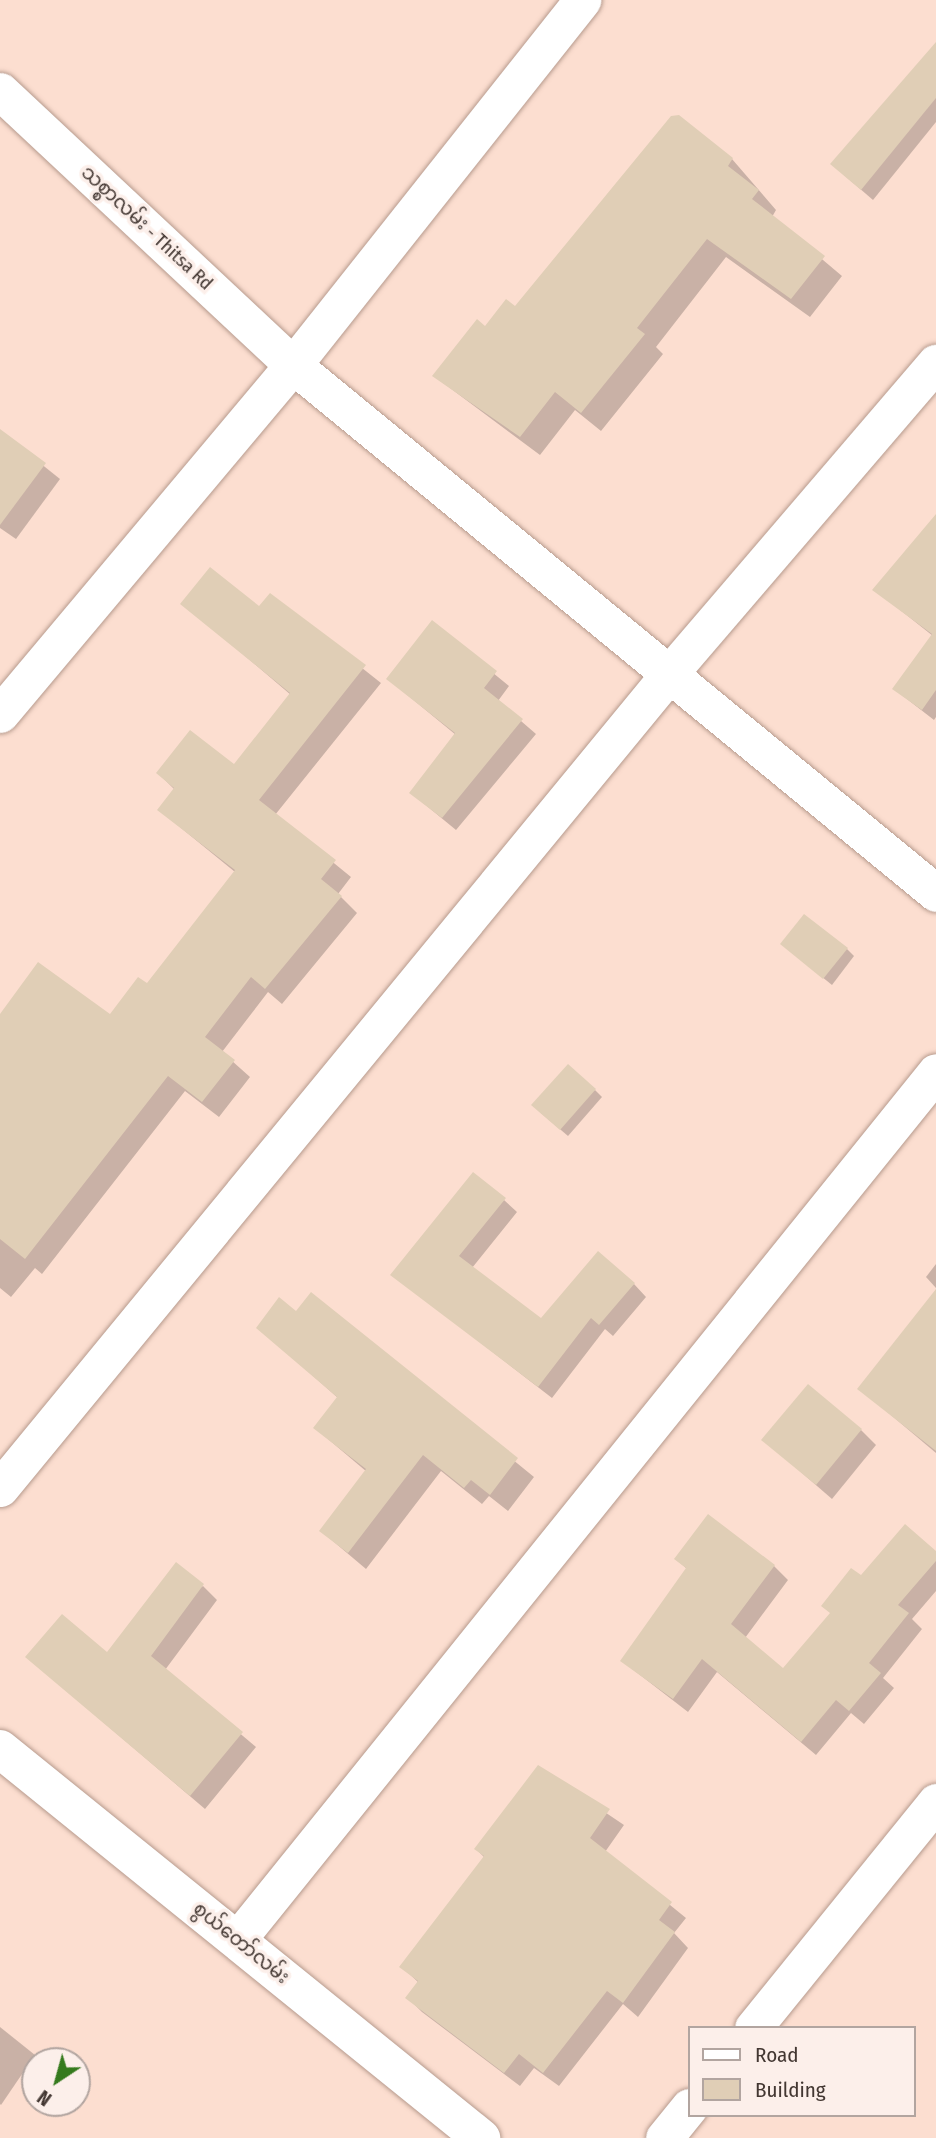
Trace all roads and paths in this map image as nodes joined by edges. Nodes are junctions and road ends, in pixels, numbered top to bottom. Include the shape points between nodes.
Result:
1 (582, 0) edge
2 (0, 91) edge
3 (936, 363) edge
4 (293, 365) junction
5 (669, 674) junction
6 (0, 714) edge
7 (936, 893) edge
8 (936, 1072) edge
9 (0, 1488) edge
10 (0, 1749) edge
11 (936, 1802) edge
12 (237, 1940) junction
13 (755, 2026) edge
14 (688, 2108) edge
15 (481, 2138) edge
16 (664, 2138) edge

1 - 4 street
2 - 4 street, သစ္စာလမ်း - Thitsa Rd
3 - 5 street
4 - 5 street, သစ္စာလမ်း - Thitsa Rd
4 - 6 street
5 - 7 street, သစ္စာလမ်း - Thitsa Rd
5 - 9 street
8 - 12 street
10 - 12 street, စွယ်တော်လမ်း
11 - 13 street
12 - 15 street, စွယ်တော်လမ်း
14 - 16 street

